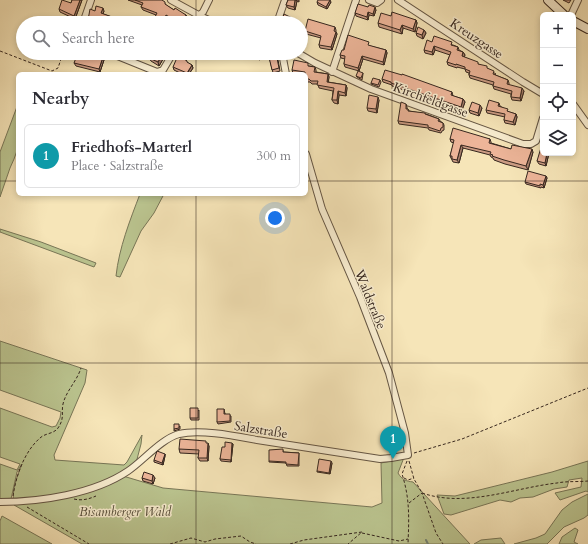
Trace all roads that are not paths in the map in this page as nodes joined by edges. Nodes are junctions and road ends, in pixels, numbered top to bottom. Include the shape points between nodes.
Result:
1 (91, 0) edge
2 (171, 0) edge
3 (209, 0) edge
4 (285, 0) edge
5 (356, 0) edge
6 (368, 0) edge
7 (381, 0) edge
8 (398, 0) edge
9 (548, 0) edge
10 (578, 0) edge
11 (561, 12) edge
12 (572, 12) edge
13 (85, 16) edge
14 (198, 16) joint
15 (279, 16) edge
16 (576, 22) edge
17 (588, 29) edge
18 (308, 59) edge
19 (127, 60) edge
20 (168, 60) edge
21 (283, 60) edge
22 (157, 72) edge
23 (157, 72) edge
24 (286, 72) edge
25 (332, 72) junction
26 (540, 92) edge
27 (576, 108) edge
28 (542, 120) edge
29 (588, 125) edge
30 (308, 161) edge
31 (408, 455) joint
32 (0, 502) edge

1 - 13 street
2 - 14 street
3 - 14 street
4 - 15 street
5 - 25 street
6 - 7 street via 376,3
8 - 26 street, Kreuzgasse
9 - 11 main road
10 - 12 street
16 - 17 main road
18 - 25 street, Kirchfeldgasse
19 - 22 street
20 - 23 street via 162,70
21 - 24 street
25 - 28 street, Kirchfeldgasse via 378,92 525,145 536,142
27 - 29 street
30 - 31 street, Waldstraße via 322,209 360,297 388,373 405,433
31 - 32 street, Salzstraße via 380,458 191,432 170,438 122,475 97,487 20,502

